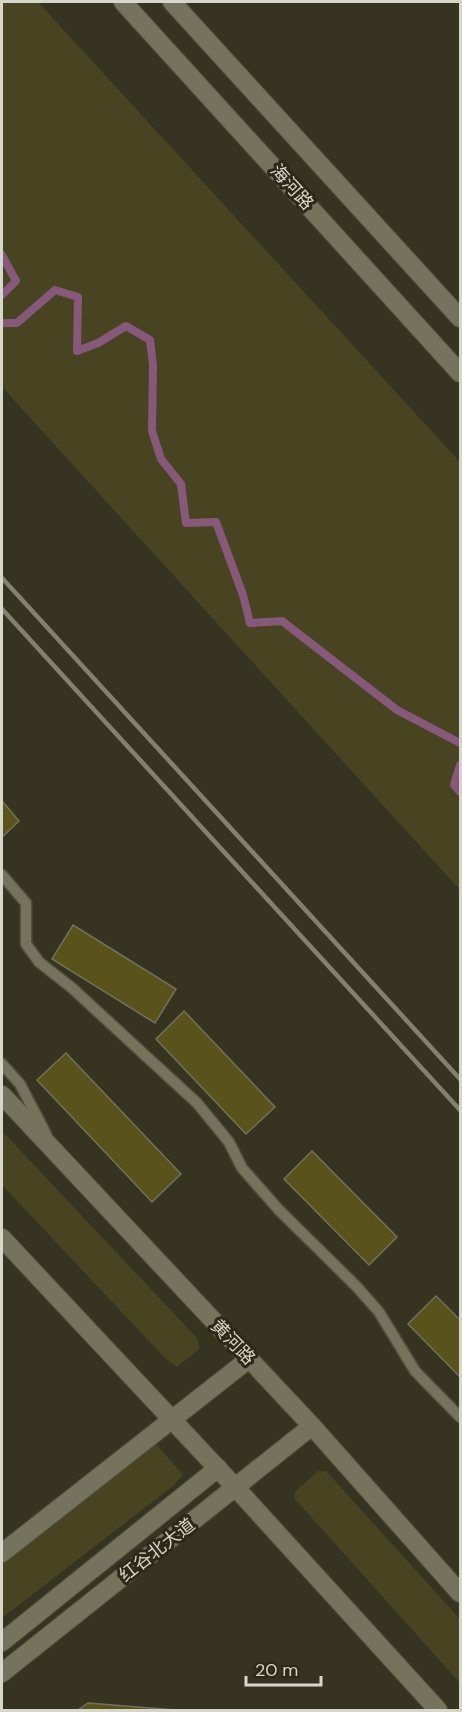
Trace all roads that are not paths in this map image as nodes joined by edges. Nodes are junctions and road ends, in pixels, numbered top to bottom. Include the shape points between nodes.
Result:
1 (123, 2) edge
2 (172, 2) edge
3 (460, 318) edge
4 (460, 373) edge
5 (2, 875) edge
6 (2, 1064) edge
7 (2, 1095) edge
8 (55, 1153) junction
9 (2, 1238) edge
10 (249, 1359) junction
11 (460, 1417) edge
12 (172, 1419) junction
13 (312, 1426) junction
14 (218, 1468) junction
15 (236, 1488) junction
16 (2, 1553) edge
17 (460, 1593) edge
18 (2, 1642) edge
19 (2, 1673) edge
20 (438, 1710) edge

1 - 4 main road, 海河路
2 - 3 main road, 海河路
5 - 11 lane via 26,903 26,944 39,962 197,1103 229,1142 242,1168 379,1312 415,1371
6 - 8 lane via 20,1084
7 - 8 main road, 黄河路
8 - 10 main road, 黄河路
9 - 12 main road
10 - 12 main road
10 - 13 main road, 黄河路
12 - 14 main road
12 - 16 main road
13 - 15 main road, 红谷北大道
13 - 17 main road, 黄河路
14 - 15 main road
14 - 18 main road
15 - 19 main road, 红谷北大道
15 - 20 main road

